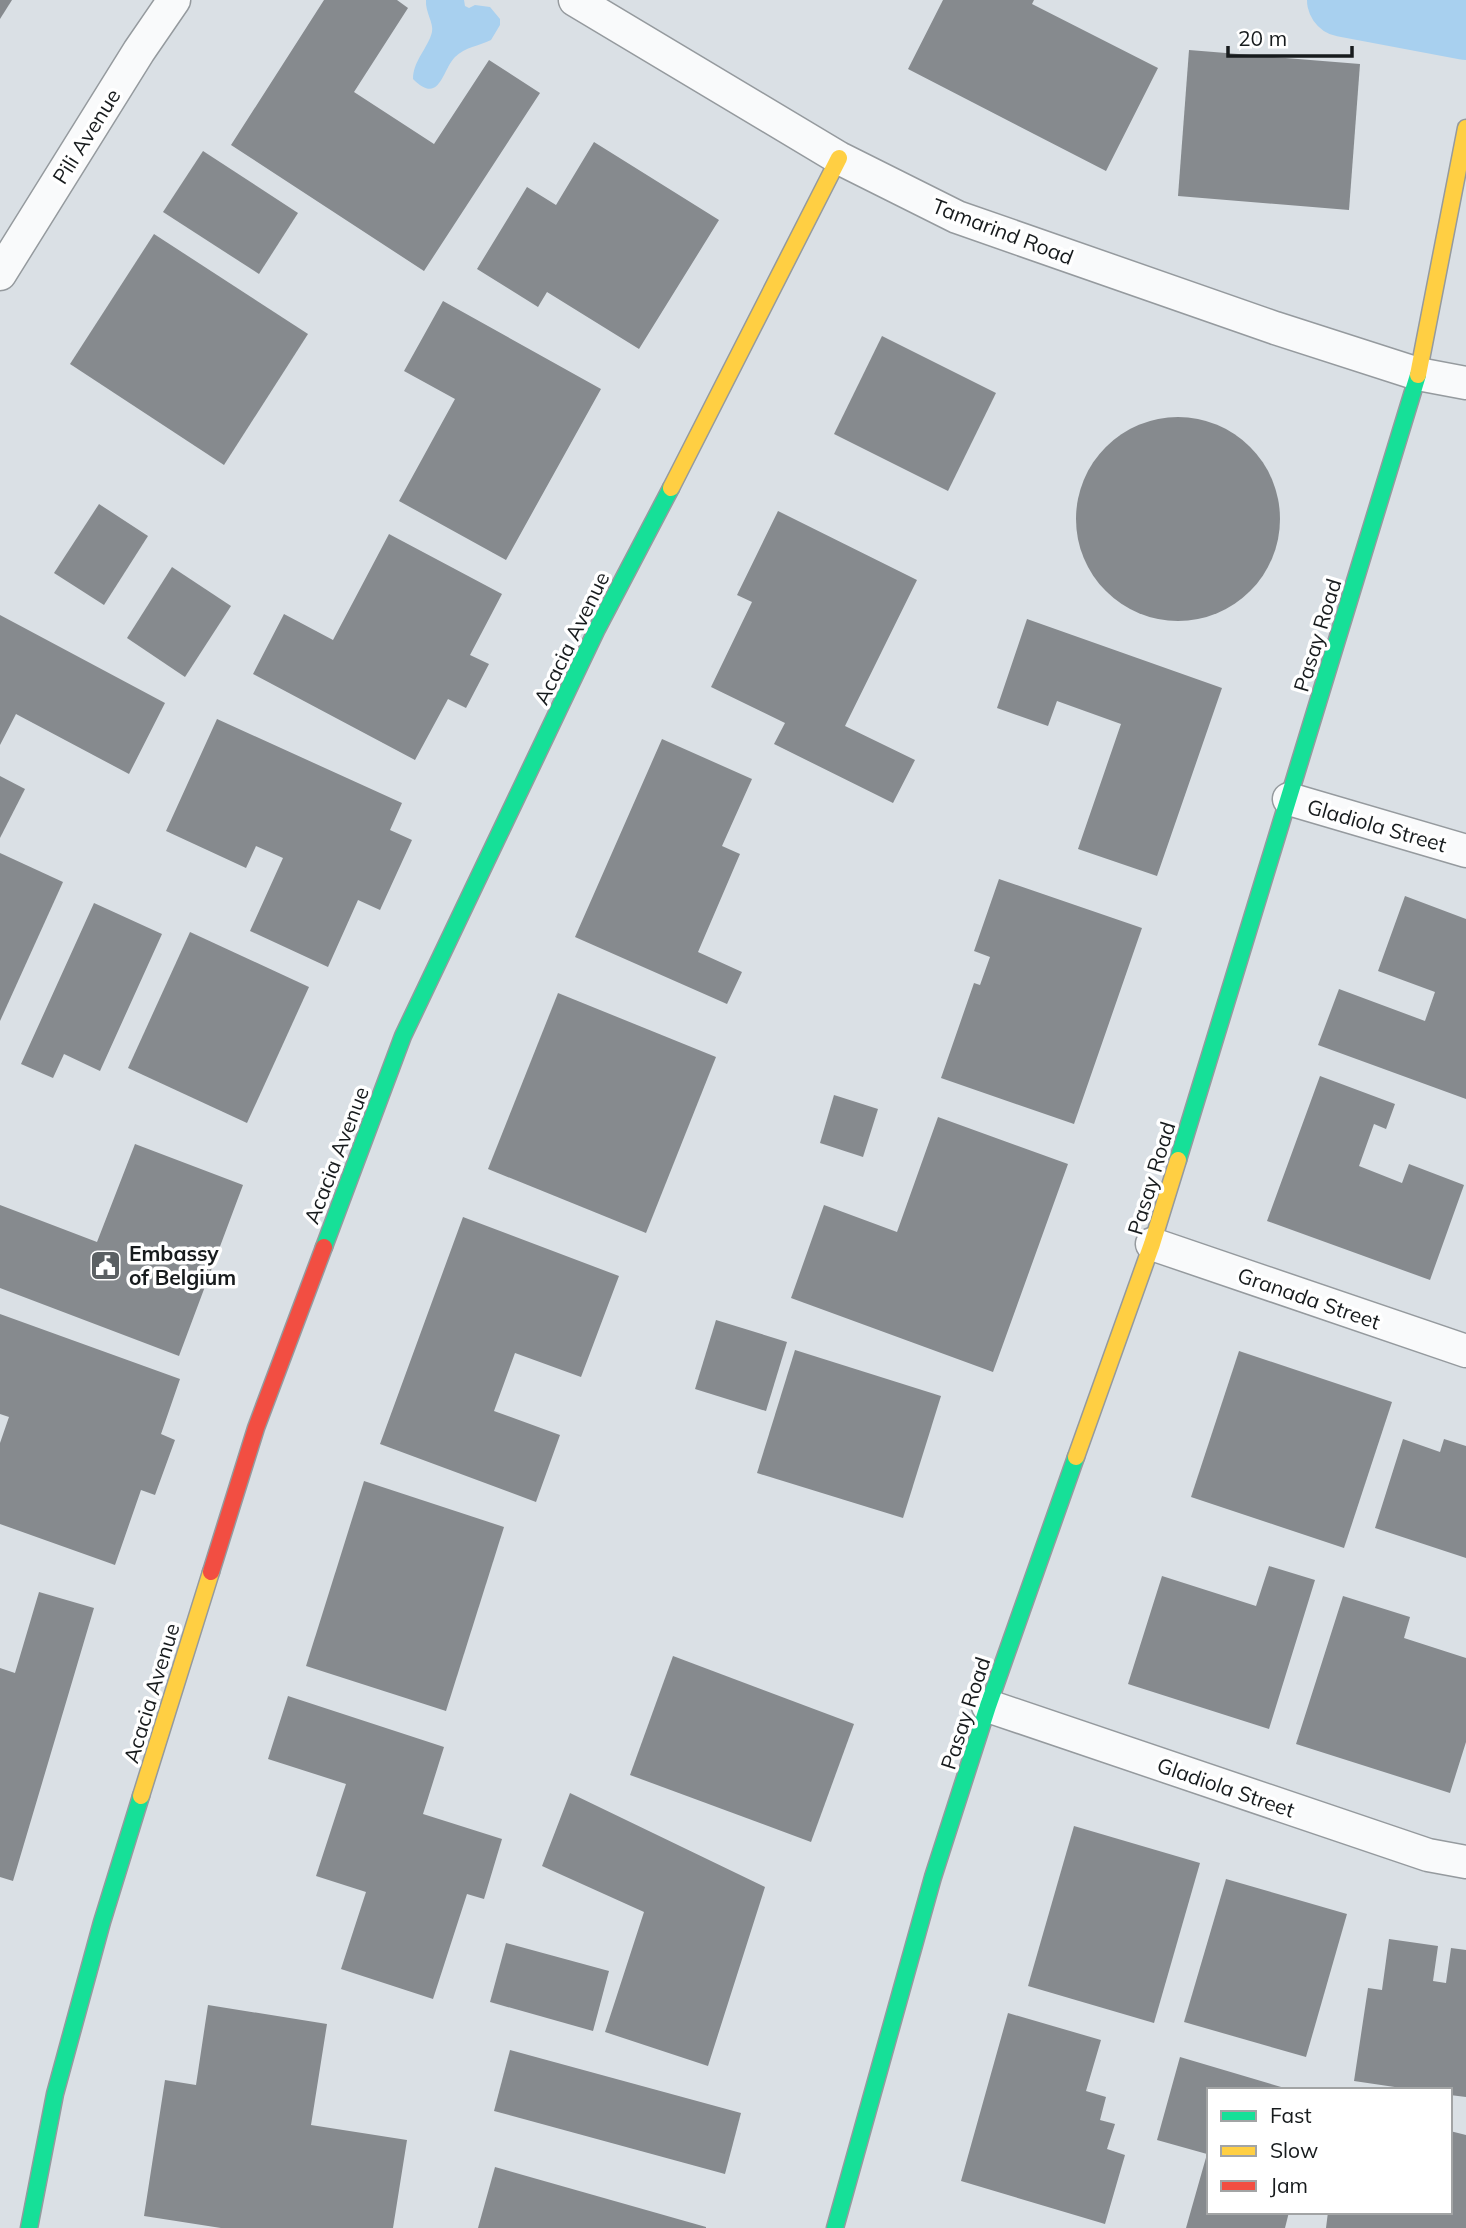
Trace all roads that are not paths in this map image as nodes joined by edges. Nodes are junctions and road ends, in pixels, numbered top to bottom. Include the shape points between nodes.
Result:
1 (174, 0) edge
2 (575, 0) edge
3 (1466, 128) edge
4 (839, 159) junction
5 (0, 274) edge
6 (1418, 374) junction
7 (1466, 383) edge
8 (1289, 799) junction
9 (1466, 851) edge
10 (1152, 1244) junction
11 (1466, 1352) edge
12 (988, 1706) junction
13 (1466, 1862) edge
14 (842, 2226) edge
15 (29, 2228) edge

1 - 5 street, Pili Avenue
2 - 4 street, Tamarind Road
3 - 6 street, Pasay Road
4 - 6 street, Tamarind Road via 957,217
4 - 15 street, Acacia Avenue via 597,629 403,1036 247,1454 102,1922 55,2094
6 - 7 street, Tamarind Road
6 - 8 street, Pasay Road
8 - 9 street, Gladiola Street
8 - 10 street, Pasay Road
10 - 11 street, Granada Street
10 - 12 street, Pasay Road
12 - 13 street, Gladiola Street via 1428,1855
12 - 14 street, Pasay Road via 933,1877

